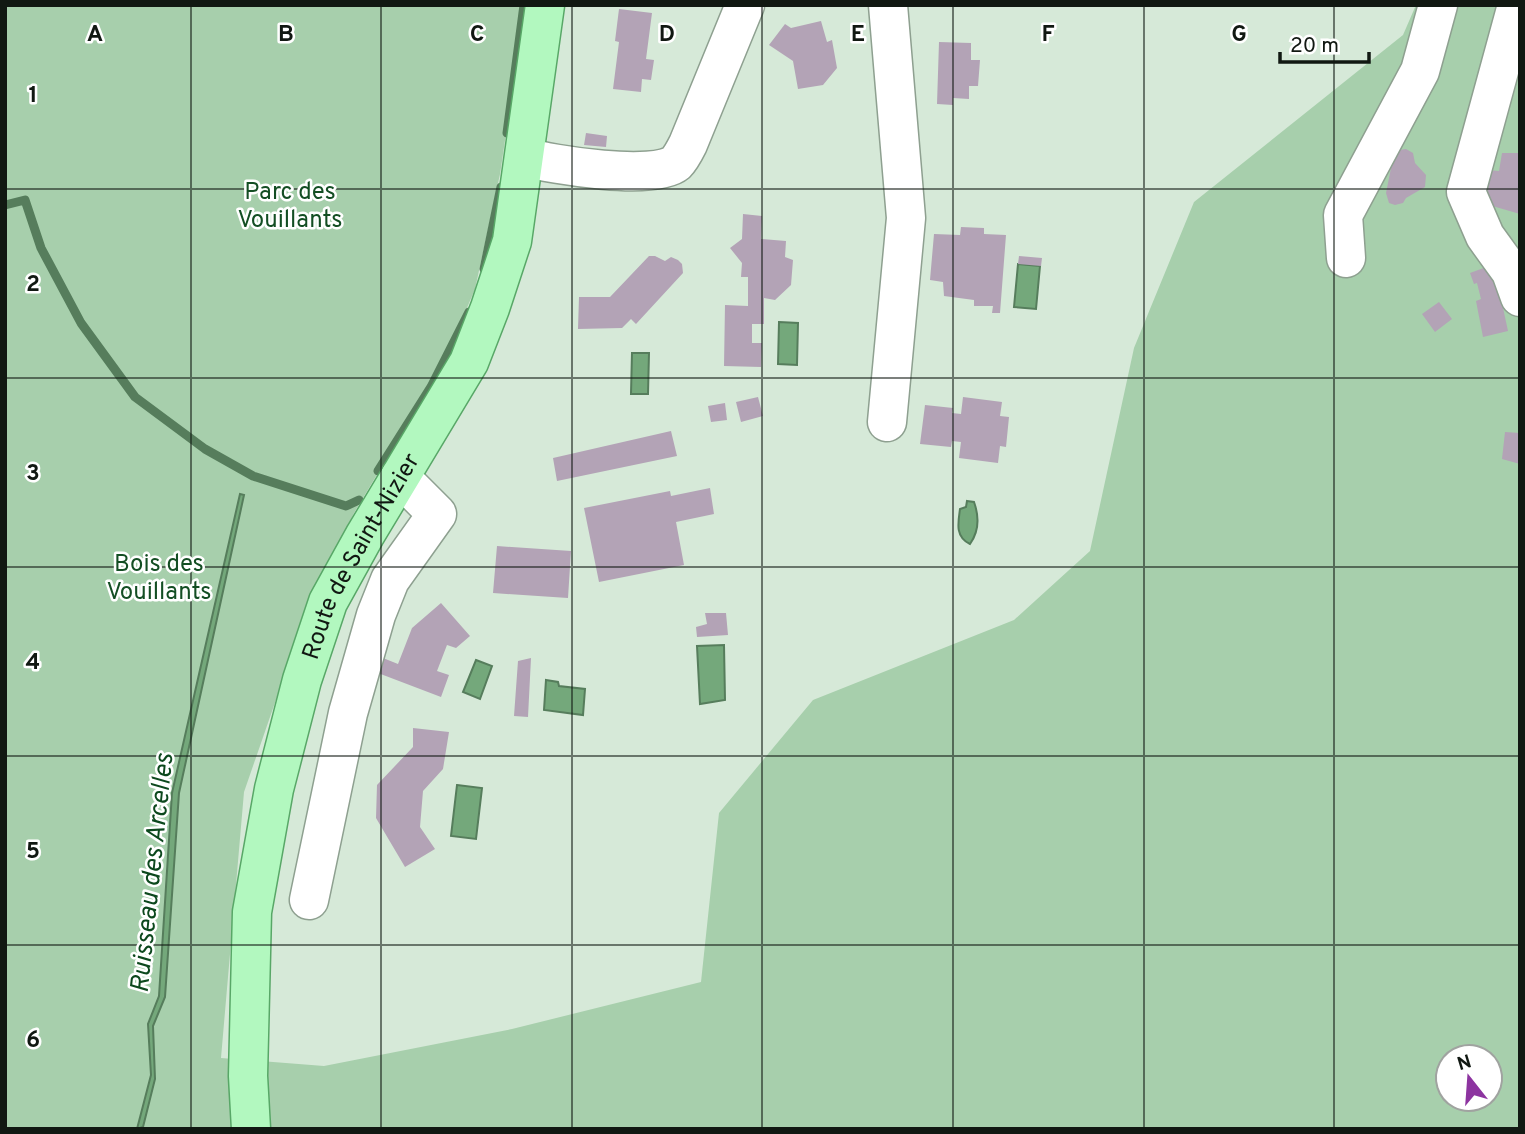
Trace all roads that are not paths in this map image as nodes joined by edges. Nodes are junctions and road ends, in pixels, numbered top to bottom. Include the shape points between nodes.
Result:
1 (545, 5) edge
2 (745, 5) edge
3 (888, 5) edge
4 (1438, 5) edge
5 (1517, 5) edge
6 (525, 157) junction
7 (1346, 258) dead end
8 (1520, 297) edge
9 (887, 422) dead end
10 (400, 477) junction
11 (309, 900) dead end
12 (251, 1129) edge

1 - 6 main road, Route de Saint-Nizier
2 - 6 street via 688,144 675,164 654,170 582,169
3 - 9 street via 906,218
4 - 7 street via 1420,71 1343,215
5 - 8 street via 1466,192
6 - 10 main road, Route de Saint-Nizier via 512,241 491,308 468,362
10 - 11 street via 437,514 390,580 376,615 348,713
10 - 12 main road, Route de Saint-Nizier via 328,602 274,789 252,912

